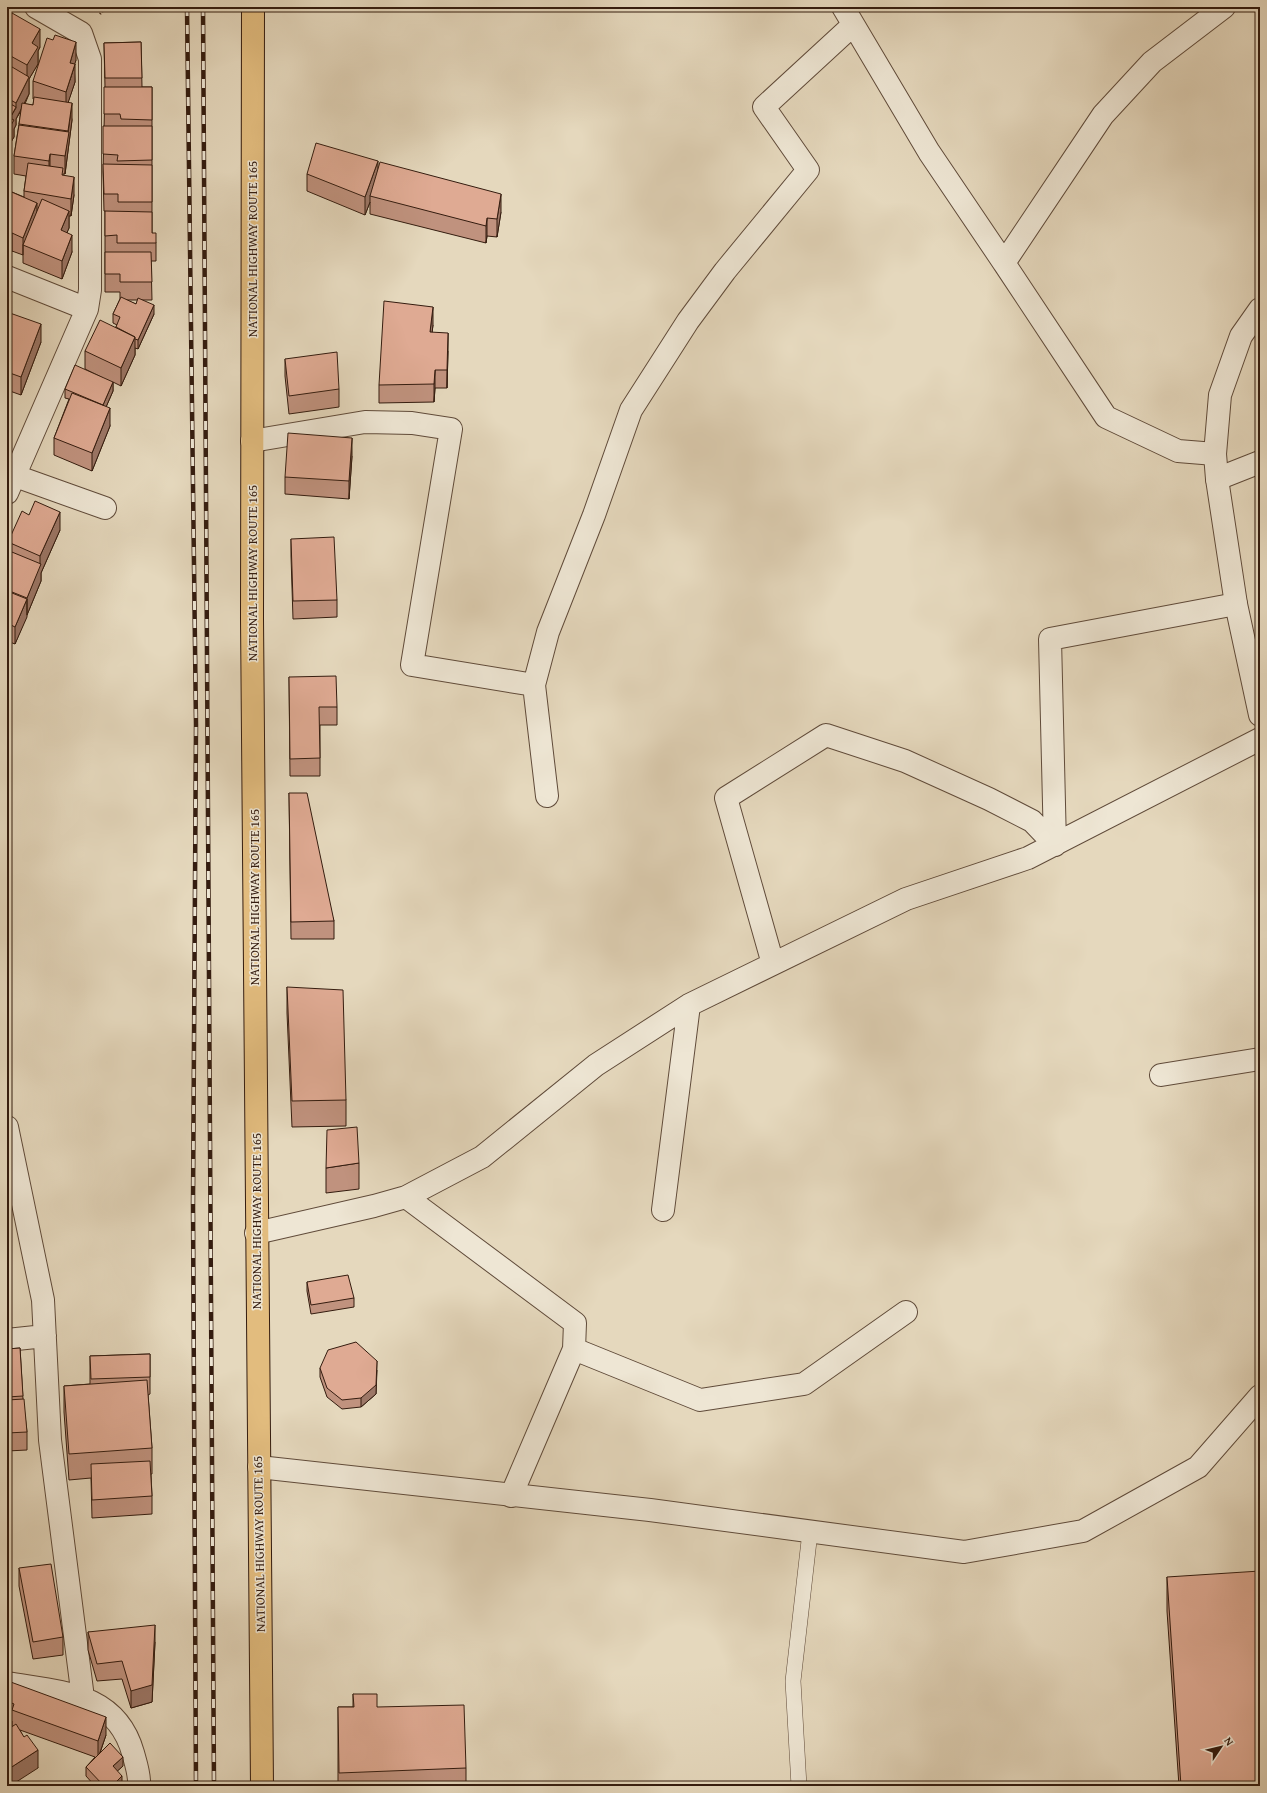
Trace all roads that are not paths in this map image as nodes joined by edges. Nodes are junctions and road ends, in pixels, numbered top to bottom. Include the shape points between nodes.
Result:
1 (36, 7) edge
2 (253, 7) edge
3 (1224, 7) edge
4 (848, 16) edge
5 (1004, 264) junction
6 (7, 277) edge
7 (87, 309) junction
8 (1260, 309) edge
9 (252, 441) junction
10 (1215, 454) junction
11 (1260, 462) edge
12 (1217, 479) junction
13 (10, 481) edge
14 (104, 508) dead end
15 (1236, 604) junction
16 (534, 685) junction
17 (1260, 715) edge
18 (1260, 739) edge
19 (547, 796) dead end
20 (1055, 845) junction
21 (772, 964) junction
22 (689, 1005) junction
23 (1260, 1059) edge
24 (1161, 1075) dead end
25 (7, 1127) edge
26 (406, 1197) junction
27 (663, 1210) dead end
28 (256, 1233) junction
29 (906, 1312) dead end
30 (45, 1336) junction
31 (7, 1340) edge
32 (574, 1349) junction
33 (1260, 1396) edge
34 (259, 1467) junction
35 (511, 1496) junction
36 (810, 1532) junction
37 (7, 1683) edge
38 (83, 1698) junction
39 (139, 1786) edge
40 (262, 1786) edge
41 (799, 1786) edge

1 - 7 street via 82,33 90,59 90,290
2 - 9 highway, NATIONAL HIGHWAY ROUTE 165
3 - 5 street via 1152,62 1103,115
4 - 5 street via 929,152
4 - 16 street via 764,107 808,170 688,321 631,410 594,515 548,632
5 - 10 street via 1106,417 1178,451
6 - 7 street
7 - 13 street
8 - 10 street via 1241,336 1220,395
9 - 16 street via 365,422 412,423 451,429 412,665
9 - 28 highway, NATIONAL HIGHWAY ROUTE 165
10 - 12 street
11 - 12 street
12 - 15 street
13 - 14 street
15 - 17 street
15 - 20 street via 1050,639
16 - 19 street
18 - 20 street
20 - 21 street via 1028,858 906,899
20 - 21 street via 1032,821 989,799 905,761 826,735 726,798
21 - 22 street
22 - 26 street via 596,1065 482,1157
22 - 27 street
23 - 24 street
25 - 30 street via 43,1300
26 - 28 street
26 - 32 street via 575,1323
28 - 34 highway, NATIONAL HIGHWAY ROUTE 165
29 - 32 street via 804,1384 700,1400
30 - 31 street
30 - 38 street via 50,1440
32 - 35 street
33 - 36 street via 1198,1467 1084,1531 964,1552
34 - 35 street
34 - 40 highway, NATIONAL HIGHWAY ROUTE 165
35 - 36 street via 650,1510
36 - 41 lane via 793,1681
37 - 38 street
38 - 39 street via 108,1711 128,1737 140,1779

